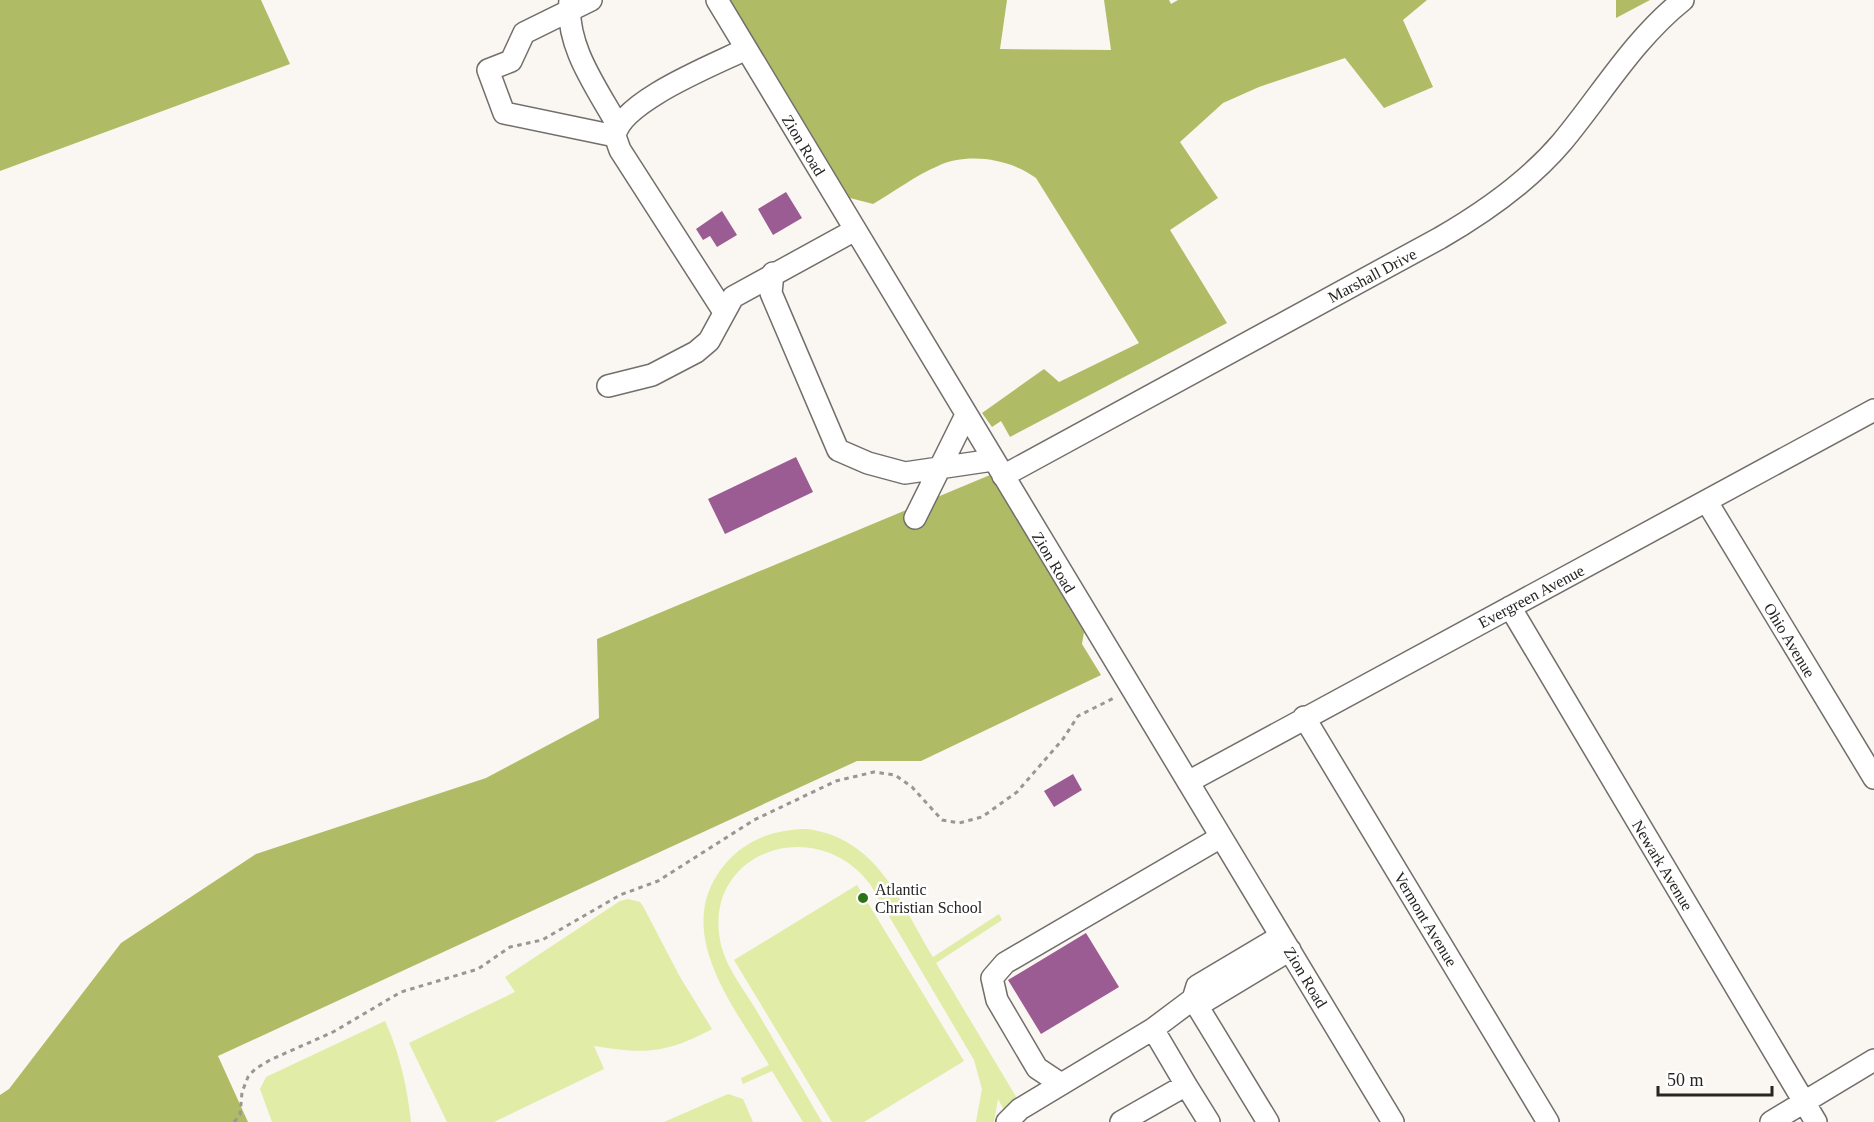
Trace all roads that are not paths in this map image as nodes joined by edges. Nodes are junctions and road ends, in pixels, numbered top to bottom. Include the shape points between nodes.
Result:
1 (591, 0) edge
2 (717, 0) edge
3 (1683, 0) edge
4 (569, 6) edge
5 (746, 49) junction
6 (616, 131) junction
7 (855, 230) junction
8 (773, 273) junction
9 (724, 312) junction
10 (608, 386) dead end
11 (1874, 410) edge
12 (966, 415) junction
13 (998, 468) junction
14 (939, 469) junction
15 (1707, 502) junction
16 (915, 518) dead end
17 (1510, 607) junction
18 (1304, 717) junction
19 (1874, 778) edge
20 (1188, 782) junction
21 (1221, 837) junction
22 (1285, 943) junction
23 (1193, 999) junction
24 (1153, 1029) junction
25 (1874, 1059) edge
26 (1061, 1084) junction
27 (1186, 1085) junction
28 (1804, 1102) junction
29 (1149, 1113) edge
30 (1007, 1122) edge
31 (1121, 1122) edge
32 (1209, 1122) edge
33 (1268, 1122) edge
34 (1393, 1122) edge
35 (1548, 1122) edge
36 (1771, 1122) edge
37 (1816, 1122) edge

1 - 4 street
2 - 5 street, Zion Road
3 - 13 street, Marshall Drive via 1632,50 1556,149 1497,202 1440,238
4 - 6 street via 577,50
4 - 6 street via 524,33 511,61 488,70 504,113
5 - 6 street via 648,99 631,111
5 - 7 street, Zion Road
6 - 9 street via 620,150
7 - 8 street
7 - 12 street, Zion Road
8 - 9 street via 733,297
8 - 14 street, Marshall Drive via 771,293 838,450 905,473
9 - 10 street via 709,340 696,352 652,375
11 - 15 street, Evergreen Avenue
12 - 13 street, Zion Road
12 - 14 street
13 - 14 street, Marshall Drive
13 - 20 street, Zion Road
14 - 16 street
15 - 17 street, Evergreen Avenue
15 - 19 street, Ohio Avenue
17 - 18 street, Evergreen Avenue
17 - 28 street, Newark Avenue
18 - 20 street, Evergreen Avenue
18 - 35 street, Vermont Avenue
20 - 21 street, Zion Road
21 - 22 street, Zion Road
21 - 26 street via 1005,963 994,974 992,985 997,1000 1032,1058 1043,1073
22 - 23 street via 1207,1000
22 - 34 street, Zion Road
23 - 24 street
23 - 33 street
24 - 26 street
24 - 27 street
25 - 28 street
26 - 30 street via 1020,1109
27 - 29 street
27 - 32 street
28 - 36 street
28 - 37 street, Newark Avenue
29 - 31 street

